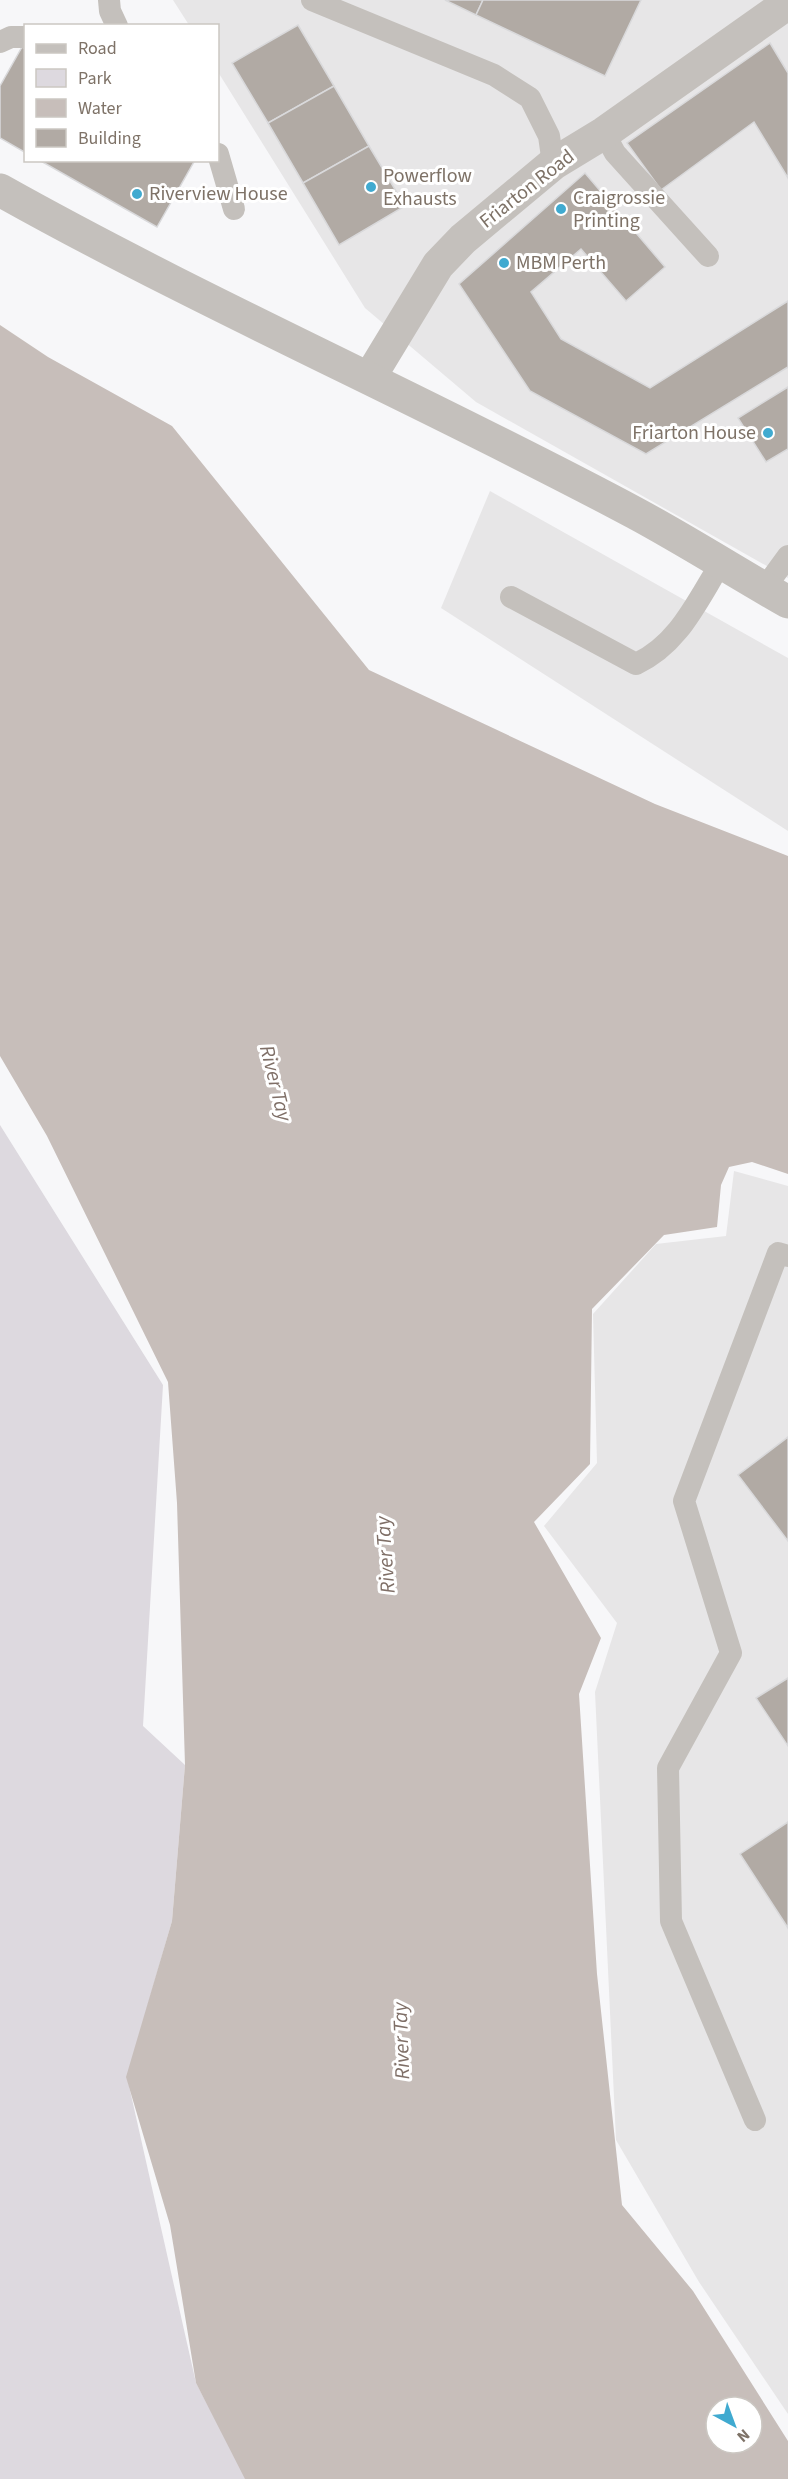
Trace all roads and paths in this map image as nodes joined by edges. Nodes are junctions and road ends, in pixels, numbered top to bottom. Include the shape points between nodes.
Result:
1 (109, 0) edge
2 (312, 0) edge
3 (788, 3) edge
4 (116, 24) edge
5 (24, 37) edge
6 (0, 42) edge
7 (604, 134) junction
8 (219, 157) edge
9 (553, 164) junction
10 (0, 190) edge
11 (234, 209) dead end
12 (708, 256) dead end
13 (370, 377) junction
14 (788, 556) edge
15 (720, 563) junction
16 (776, 595) edge
17 (511, 597) dead end
18 (788, 1256) edge
19 (755, 2120) dead end

1 - 4 lane
2 - 9 lane via 494,75 530,98 549,136
3 - 7 street, Friarton Road
5 - 6 lane
7 - 9 street, Friarton Road
7 - 12 lane via 615,153
8 - 11 lane
9 - 13 street, Friarton Road via 463,239 438,265
10 - 13 street via 287,339
13 - 15 street via 637,514
14 - 16 lane
15 - 16 street
15 - 17 lane via 679,632 656,654 636,664
18 - 19 lane via 778,1253 684,1501 731,1653 668,1768 671,1921

